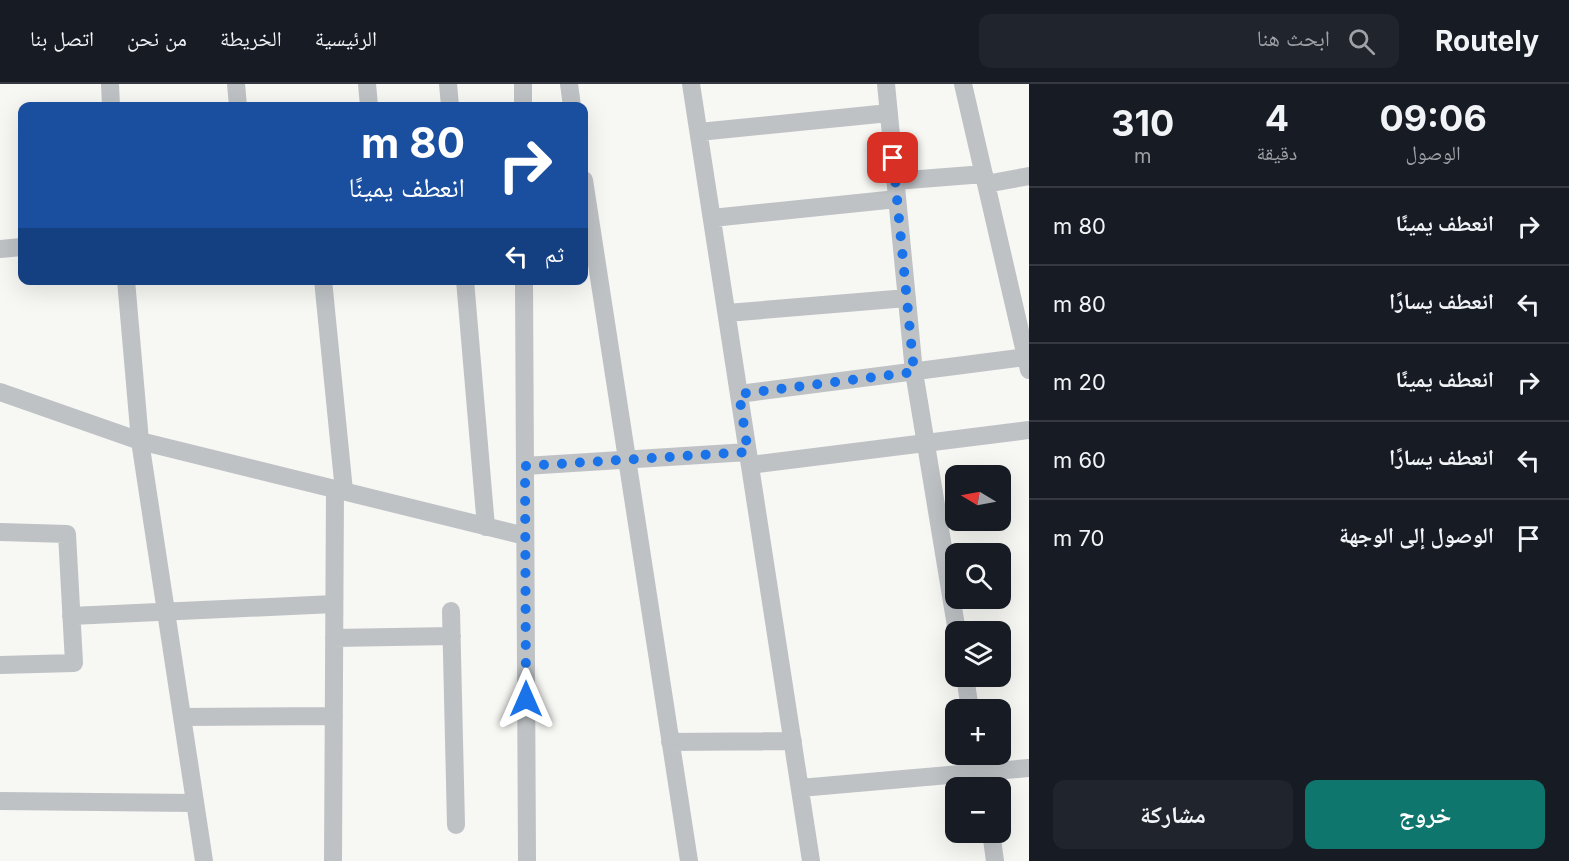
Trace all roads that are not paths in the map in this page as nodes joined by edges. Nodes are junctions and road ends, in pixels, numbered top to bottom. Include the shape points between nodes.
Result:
1 (110, 84) edge
2 (236, 84) edge
3 (367, 84) edge
4 (448, 84) edge
5 (523, 84) edge
6 (569, 84) edge
7 (691, 84) edge
8 (886, 84) edge
9 (963, 84) edge
10 (111, 102) edge
11 (238, 102) edge
12 (369, 102) edge
13 (450, 102) edge
14 (523, 102) edge
15 (571, 102) edge
16 (889, 113) junction
17 (699, 132) junction
18 (1029, 176) edge
19 (985, 179) junction
20 (895, 181) junction
21 (897, 199) junction
22 (588, 206) edge
23 (712, 218) junction
24 (18, 247) edge
25 (0, 249) edge
26 (126, 285) edge
27 (323, 285) edge
28 (465, 285) edge
29 (524, 285) edge
30 (907, 298) junction
31 (727, 313) junction
32 (1028, 364) edge
33 (914, 372) junction
34 (0, 392) edge
35 (739, 394) junction
36 (1029, 430) edge
37 (140, 441) junction
38 (926, 443) junction
39 (627, 459) junction
40 (749, 459) junction
41 (525, 466) junction
42 (339, 490) junction
43 (486, 526) junction
44 (0, 532) edge
45 (525, 536) junction
46 (334, 604) junction
47 (166, 611) junction
48 (451, 611) dead end
49 (71, 616) junction
50 (955, 621) edge
51 (452, 636) junction
52 (334, 638) junction
53 (0, 665) edge
54 (334, 716) junction
55 (182, 717) junction
56 (793, 741) junction
57 (670, 742) junction
58 (1029, 768) edge
59 (980, 771) edge
60 (800, 788) junction
61 (0, 801) edge
62 (195, 803) junction
63 (456, 825) dead end
64 (993, 843) edge
65 (204, 861) edge
66 (333, 861) edge
67 (527, 861) edge
68 (689, 861) edge
69 (811, 861) edge
70 (995, 861) edge

1 - 10 street
2 - 11 street
3 - 12 street
4 - 13 street
5 - 14 street
6 - 15 street
7 - 17 street
8 - 16 street
9 - 19 street
16 - 17 street
16 - 20 street
17 - 23 street
18 - 19 street
19 - 20 street
19 - 32 street
20 - 21 street
21 - 23 street
21 - 30 street
22 - 39 street
23 - 31 street
24 - 25 street
26 - 37 street
27 - 42 street
28 - 43 street
29 - 41 street
30 - 31 street
30 - 33 street
31 - 35 street
32 - 33 street
33 - 35 street
33 - 38 street
34 - 37 street
35 - 40 street
36 - 38 street
37 - 42 street
37 - 47 street
38 - 40 street
38 - 50 street
39 - 40 street
39 - 41 street
39 - 57 street
40 - 56 street
41 - 45 street
42 - 43 street
42 - 46 street
43 - 45 street
44 - 49 street via 67,534
45 - 67 street
46 - 47 street
46 - 52 street
47 - 49 street
47 - 55 street
48 - 51 street
49 - 53 street via 74,663
51 - 52 street
51 - 63 street
52 - 54 street
54 - 55 street
54 - 66 street
55 - 62 street
56 - 57 street
56 - 60 street
57 - 68 street
58 - 59 street
59 - 60 street
60 - 69 street
61 - 62 street
62 - 65 street
64 - 70 street

